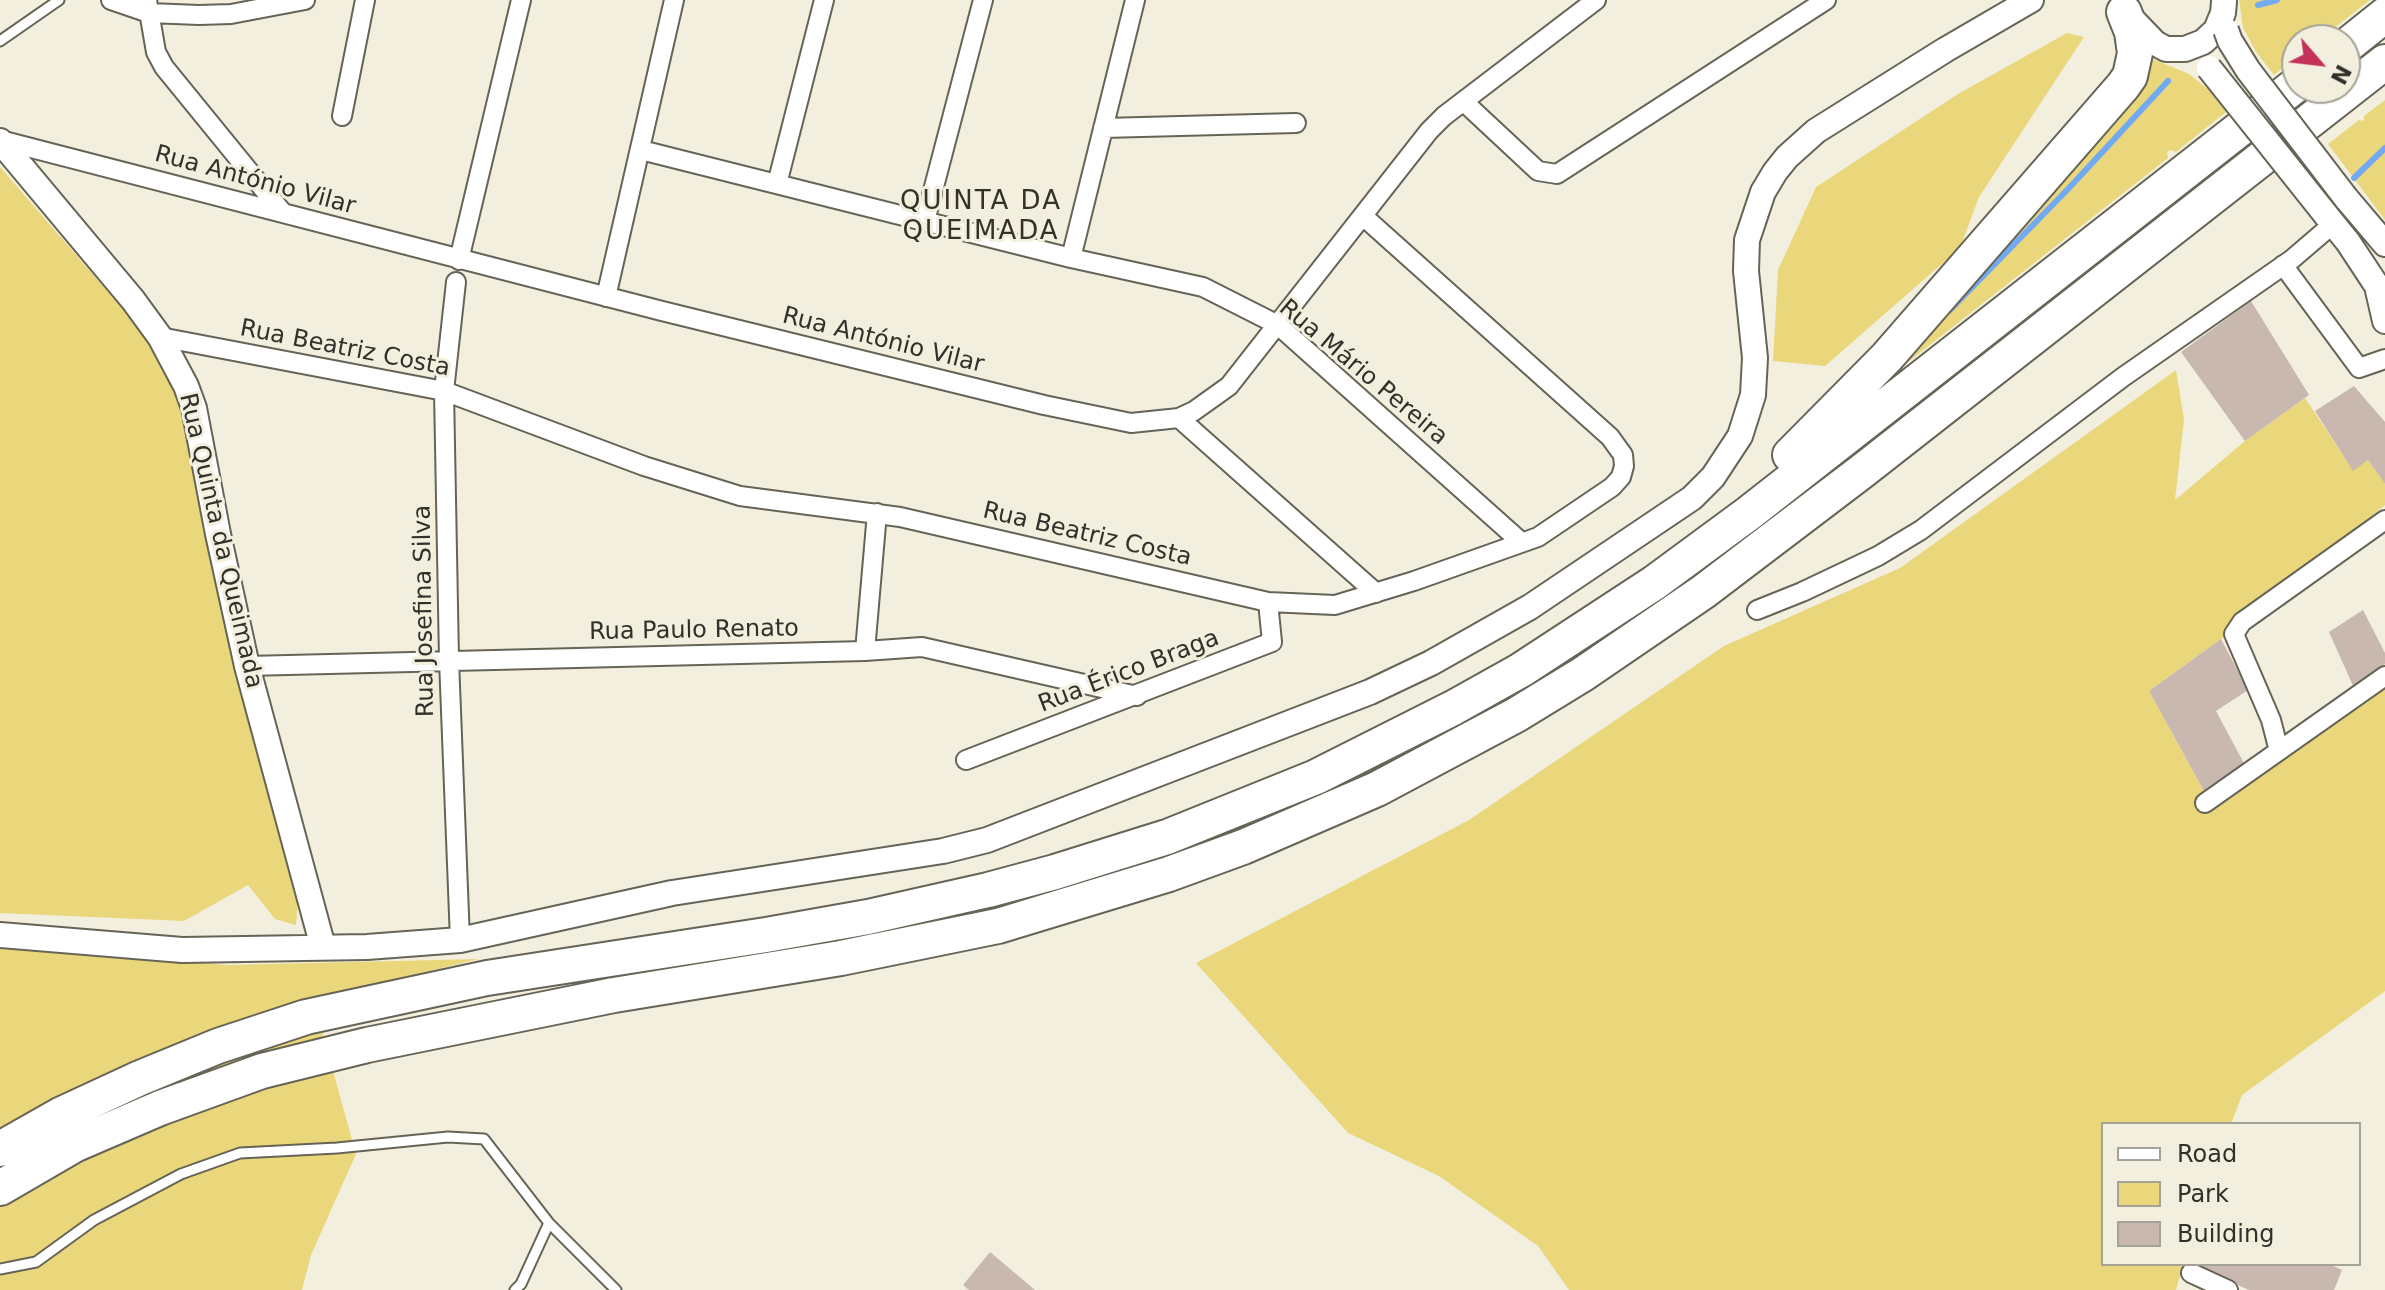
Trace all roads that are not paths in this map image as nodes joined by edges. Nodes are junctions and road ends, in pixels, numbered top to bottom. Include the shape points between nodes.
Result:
1 (59, 0) edge
2 (111, 0) edge
3 (305, 0) edge
4 (365, 0) edge
5 (521, 0) edge
6 (674, 0) edge
7 (824, 0) edge
8 (983, 0) edge
9 (1135, 0) edge
10 (1596, 0) edge
11 (1826, 0) edge
12 (2031, 0) edge
13 (2224, 1) edge
14 (2115, 4) edge
15 (148, 6) edge
16 (2385, 15) edge
17 (2361, 34) edge
18 (0, 41) edge
19 (2177, 50) junction
20 (2385, 62) edge
21 (2385, 79) edge
22 (2281, 97) edge
23 (1464, 102) junction
24 (342, 116) dead end
25 (1296, 123) dead end
26 (1103, 128) junction
27 (0, 140) edge
28 (641, 150) junction
29 (777, 184) junction
30 (283, 213) junction
31 (1363, 216) junction
32 (2330, 219) junction
33 (925, 221) junction
34 (2385, 244) edge
35 (1071, 258) junction
36 (459, 260) junction
37 (2283, 265) junction
38 (456, 282) dead end
39 (606, 297) junction
40 (2385, 321) edge
41 (1278, 325) junction
42 (160, 337) junction
43 (2385, 359) edge
44 (444, 391) junction
45 (1179, 418) junction
46 (1861, 472) junction
47 (877, 513) junction
48 (2385, 520) edge
49 (1521, 542) junction
50 (1376, 593) junction
51 (1268, 602) junction
52 (1757, 610) dead end
53 (865, 651) junction
54 (449, 660) junction
55 (247, 666) junction
56 (2385, 676) edge
57 (1137, 696) junction
58 (2279, 751) junction
59 (966, 760) dead end
60 (2205, 803) dead end
61 (1118, 853) junction
62 (0, 935) edge
63 (460, 940) junction
64 (323, 947) junction
65 (0, 1149) edge
66 (0, 1188) edge
67 (549, 1223) junction
68 (0, 1269) edge
69 (2191, 1273) dead end
70 (515, 1290) edge
71 (616, 1290) edge
72 (2228, 1290) edge

1 - 18 lane
2 - 15 street
3 - 15 street via 231,14
4 - 24 street
5 - 36 street
6 - 28 street
7 - 29 street
8 - 33 street
9 - 26 street
10 - 23 street, Rua António Vilar
11 - 23 street via 1557,174 1538,171
12 - 63 street via 1832,120 1787,157 1763,192 1747,240 1755,376 1748,416 1728,457 1692,498 1530,607 1370,692 987,840 672,893
13 - 19 street via 2220,23 2210,37
13 - 34 street, bridge via 2226,30 2248,70
14 - 19 street via 2155,43
14 - 61 highway via 2132,32 2134,64 2116,95 1850,398 1743,496 1643,572 1500,664 1308,766
15 - 30 street via 164,67
16 - 17 highway
19 - 32 street, bridge via 2209,68
20 - 46 highway
21 - 46 highway via 2101,301
22 - 61 highway via 1749,513 1587,628 1371,751 1242,808
23 - 31 street, Rua António Vilar via 1429,131
25 - 26 street
26 - 35 street
27 - 30 street, Rua António Vilar
27 - 42 street, Rua Quinta da Queimada
28 - 29 street, Rua Mário Pereira
28 - 39 street
29 - 33 street, Rua Mário Pereira
30 - 36 street, Rua António Vilar
31 - 41 street, Rua António Vilar
31 - 49 street, Rua Beatriz Costa via 1610,437 1623,455 1621,477 1612,487 1538,537
32 - 37 street
32 - 40 street via 2377,286
33 - 35 street, Rua Mário Pereira
35 - 41 street, Rua Mário Pereira via 1203,287
36 - 39 street, Rua António Vilar
37 - 43 street via 2359,368
37 - 52 street via 2123,377 1921,530 1878,556
38 - 44 street, Rua Josefina Silva
39 - 45 street, Rua António Vilar via 1111,420
41 - 45 street, Rua António Vilar via 1229,386
41 - 49 street, Rua Mário Pereira
42 - 44 street, Rua Beatriz Costa
42 - 55 street, Rua Quinta da Queimada via 194,408
44 - 47 street, Rua Beatriz Costa via 740,496
44 - 54 street, Rua Josefina Silva
45 - 50 street
46 - 66 highway via 1665,620 1516,715 1377,789 1243,847 1092,900 998,926 614,995 262,1071 89,1139
47 - 51 street, Rua Beatriz Costa
47 - 53 street
48 - 58 street via 2242,622 2234,634
49 - 50 street, Rua Beatriz Costa
50 - 51 street, Rua Beatriz Costa via 1335,605
51 - 57 street, Rua Érico Braga via 1272,642
53 - 54 street, Rua Paulo Renato
53 - 57 street, Rua Paulo Renato via 922,647
54 - 55 street, Rua Paulo Renato
54 - 63 street, Rua Josefina Silva
55 - 64 street, Rua Quinta da Queimada
56 - 58 street
57 - 59 street, Rua Érico Braga
58 - 60 street
61 - 65 highway via 917,906 473,980 306,1017 140,1078
62 - 64 street via 182,950
63 - 64 street
67 - 68 lane via 484,1139 277,1149 240,1153 181,1174 94,1220 36,1262
67 - 70 lane
67 - 71 lane
69 - 72 street

